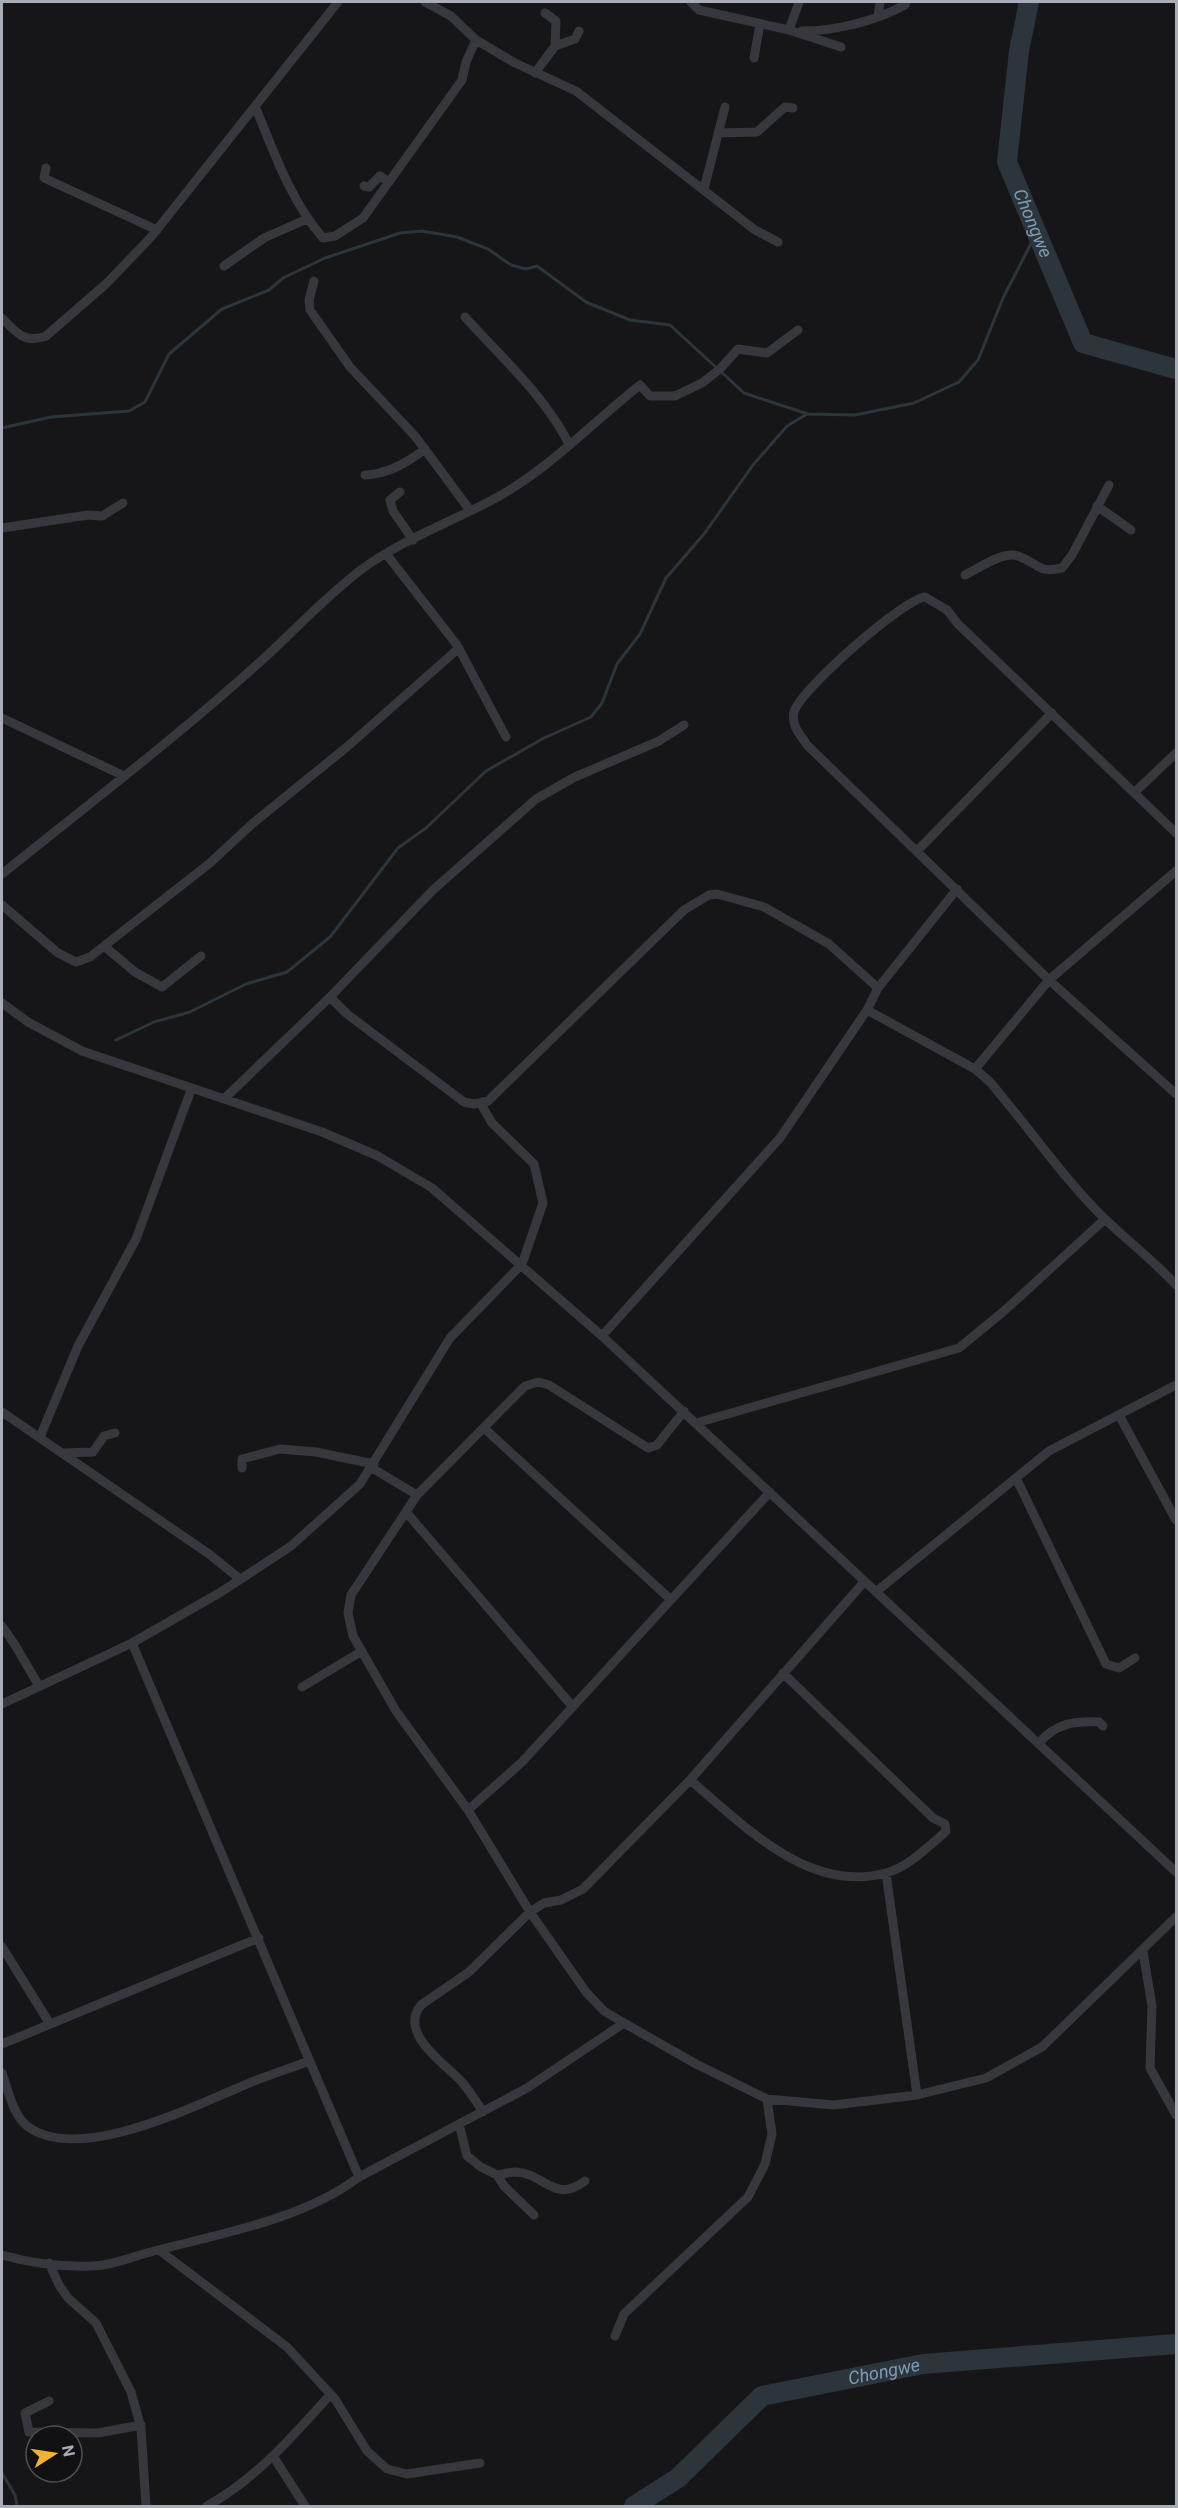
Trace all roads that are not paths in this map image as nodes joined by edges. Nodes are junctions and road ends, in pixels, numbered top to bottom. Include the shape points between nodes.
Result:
1 (338, 2) edge
2 (425, 2) edge
3 (691, 2) edge
4 (799, 2) edge
5 (880, 2) edge
6 (906, 2) edge
7 (545, 13) dead end
8 (879, 17) junction
9 (760, 24) junction
10 (579, 31) dead end
11 (791, 31) junction
12 (476, 40) junction
13 (555, 46) junction
14 (840, 47) dead end
15 (754, 58) dead end
16 (535, 73) junction
17 (255, 106) junction
18 (725, 107) dead end
19 (793, 108) dead end
20 (718, 134) junction
21 (46, 168) dead end
22 (389, 182) junction
23 (364, 186) dead end
24 (704, 189) junction
25 (307, 219) junction
26 (157, 230) junction
27 (778, 242) dead end
28 (224, 266) dead end
29 (314, 281) dead end
30 (465, 317) dead end
31 (2, 318) edge
32 (798, 330) dead end
33 (569, 444) junction
34 (425, 449) junction
35 (365, 475) dead end
36 (1109, 485) dead end
37 (400, 492) dead end
38 (123, 503) dead end
39 (1097, 506) junction
40 (470, 509) junction
41 (2, 528) edge
42 (1131, 530) dead end
43 (413, 540) junction
44 (387, 555) junction
45 (965, 575) dead end
46 (459, 648) junction
47 (1052, 713) junction
48 (2, 718) edge
49 (684, 725) dead end
50 (506, 737) dead end
51 (1176, 753) edge
52 (124, 776) junction
53 (1134, 793) junction
54 (1176, 833) edge
55 (917, 850) junction
56 (4, 869) edge
57 (1176, 871) edge
58 (957, 889) junction
59 (2, 905) edge
60 (104, 946) junction
61 (201, 956) dead end
62 (1049, 980) junction
63 (878, 987) junction
64 (330, 997) junction
65 (2, 1003) edge
66 (867, 1010) junction
67 (975, 1069) junction
68 (191, 1090) junction
69 (1176, 1094) edge
70 (225, 1098) junction
71 (481, 1104) junction
72 (1105, 1219) junction
73 (522, 1264) junction
74 (1176, 1285) edge
75 (602, 1336) junction
76 (1176, 1385) edge
77 (684, 1411) junction
78 (2, 1412) edge
79 (1119, 1415) junction
80 (696, 1423) junction
81 (485, 1429) junction
82 (115, 1433) dead end
83 (40, 1437) junction
84 (62, 1453) junction
85 (373, 1466) junction
86 (242, 1468) dead end
87 (1016, 1478) junction
88 (770, 1492) junction
89 (417, 1495) junction
90 (406, 1512) junction
91 (1176, 1520) edge
92 (240, 1579) junction
93 (864, 1581) junction
94 (877, 1591) junction
95 (670, 1599) junction
96 (2, 1626) edge
97 (132, 1643) junction
98 (362, 1651) junction
99 (1135, 1658) dead end
100 (783, 1673) junction
101 (39, 1686) junction
102 (302, 1687) dead end
103 (2, 1704) edge
104 (573, 1707) junction
105 (1103, 1726) dead end
106 (1039, 1743) junction
107 (690, 1780) junction
108 (468, 1810) junction
109 (1176, 1872) edge
110 (886, 1873) junction
111 (530, 1912) junction
112 (1176, 1917) edge
113 (259, 1938) junction
114 (2, 1947) edge
115 (1143, 1952) junction
116 (624, 2023) junction
117 (50, 2024) junction
118 (2, 2044) edge
119 (309, 2061) junction
120 (2, 2073) edge
121 (917, 2095) junction
122 (767, 2099) junction
123 (483, 2112) junction
124 (1176, 2115) edge
125 (459, 2124) junction
126 (497, 2175) junction
127 (359, 2177) junction
128 (585, 2181) dead end
129 (534, 2215) dead end
130 (159, 2250) junction
131 (2, 2255) edge
132 (49, 2264) junction
133 (615, 2336) dead end
134 (329, 2396) junction
135 (49, 2401) dead end
136 (141, 2425) junction
137 (273, 2456) junction
138 (480, 2463) dead end
139 (146, 2506) edge
140 (207, 2506) edge
141 (305, 2506) edge

1 - 17 street
2 - 12 street via 451,16
3 - 9 street via 699,10
4 - 11 street
5 - 8 street
6 - 8 street
7 - 13 street via 556,21
8 - 11 street via 812,31
9 - 11 street
9 - 15 street
10 - 13 street via 575,39
11 - 14 street
12 - 16 street
12 - 22 street via 462,80
13 - 16 street
16 - 24 street via 584,96
17 - 25 street
17 - 26 street
18 - 20 street
19 - 20 street via 785,107 757,132
20 - 24 street
21 - 26 street via 44,178
22 - 23 street via 380,176 369,188
22 - 25 street via 363,218 335,236 323,238
24 - 27 street via 755,230
25 - 28 street via 264,238
26 - 31 street via 107,283 46,336 20,336
29 - 34 street via 310,310 350,367
30 - 33 street via 540,400
32 - 33 street via 766,353 738,349 708,380 675,396 650,396 640,385
33 - 40 street via 494,499
34 - 35 street via 406,464
34 - 40 street
36 - 39 street
37 - 43 street via 390,500
38 - 41 street via 102,516
39 - 42 street
39 - 45 street via 1062,568 1042,571 1017,556 1006,556
40 - 43 street
43 - 44 street
44 - 46 street
44 - 52 street via 364,567 313,609 261,661
46 - 50 street
46 - 60 street via 210,863
47 - 53 street
47 - 55 street
47 - 55 street via 947,610 925,597 909,602 880,625 798,701 794,726 807,745
48 - 52 street
49 - 64 street via 659,741 536,798 433,890
51 - 53 street
52 - 56 street
53 - 54 street
55 - 58 street
57 - 62 street
58 - 62 street
58 - 63 street
59 - 60 street via 58,953 76,962
60 - 61 street via 144,978 162,987
62 - 67 street
62 - 69 street
63 - 66 street
63 - 71 street via 829,944 764,907 709,895 684,910
64 - 70 street
64 - 71 street via 464,1102
65 - 68 street via 82,1051
66 - 67 street
66 - 75 street via 780,1138
67 - 72 street
68 - 70 street
68 - 83 street via 136,1239 78,1346
70 - 73 street via 378,1156 432,1188
71 - 73 street via 492,1123 534,1164 543,1203
72 - 74 street via 1154,1260
72 - 80 street via 959,1348
73 - 75 street
73 - 85 street via 450,1338
75 - 77 street
76 - 79 street
77 - 80 street
77 - 81 street via 657,1445 648,1448 558,1390 538,1382 525,1386
78 - 83 street
79 - 87 street via 1049,1451
79 - 91 street
80 - 88 street
81 - 89 street
81 - 95 street
82 - 84 street via 104,1436 93,1452
83 - 84 street
84 - 92 street
85 - 86 street via 316,1452 280,1449 242,1459
85 - 89 street
85 - 92 street via 360,1484 291,1546
87 - 94 street
87 - 99 street via 1106,1664 1119,1668
88 - 93 street
88 - 95 street
89 - 90 street
90 - 98 street via 351,1595 348,1613 353,1636
90 - 104 street
92 - 97 street
93 - 94 street
93 - 100 street
94 - 106 street
95 - 104 street
96 - 101 street
97 - 101 street
97 - 113 street
98 - 102 street
98 - 108 street via 396,1712
100 - 107 street
100 - 110 street via 933,1818 945,1824 946,1831 938,1839
101 - 103 street
104 - 108 street via 522,1762
105 - 106 street via 1100,1722 1072,1721 1048,1733
106 - 109 street
107 - 110 street via 762,1840 790,1857 832,1875 850,1878
107 - 111 street via 583,1888
108 - 111 street
110 - 121 street
111 - 116 street via 586,1992
111 - 123 street via 469,1972 415,2013 420,2039 461,2081
112 - 115 street
113 - 117 street
113 - 119 street
114 - 117 street
115 - 121 street via 1042,2047 986,2078
115 - 124 street via 1152,2006 1150,2068
116 - 122 street
116 - 123 street via 527,2088
117 - 118 street
119 - 120 street via 241,2086 184,2113 69,2141 29,2128 22,2121
119 - 127 street
121 - 122 street via 834,2105
122 - 133 street via 772,2134 765,2164 748,2197 624,2314
123 - 125 street
125 - 126 street via 467,2156
125 - 127 street
126 - 128 street via 516,2172 557,2191 574,2189
126 - 129 street
127 - 130 street via 338,2193 310,2205
130 - 132 street via 94,2266
130 - 134 street via 286,2347
131 - 132 street
132 - 136 street via 68,2298 96,2323 131,2392
134 - 137 street
134 - 138 street via 335,2399 367,2451 387,2469 407,2474
135 - 136 street via 25,2413 29,2432 98,2433
136 - 139 street
137 - 140 street via 249,2479
137 - 141 street

